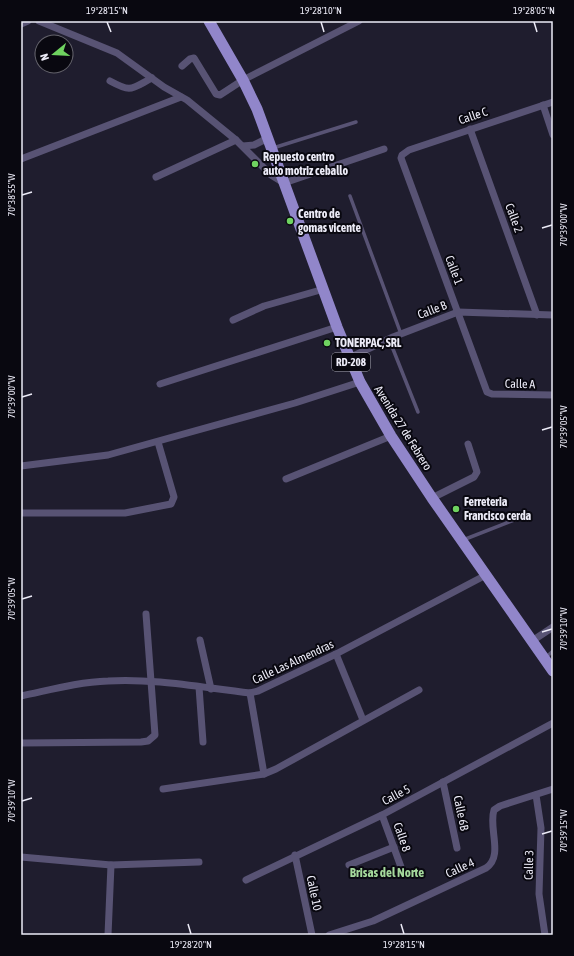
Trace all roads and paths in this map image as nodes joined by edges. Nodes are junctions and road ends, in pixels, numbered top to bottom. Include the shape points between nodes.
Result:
1 (28, 21) edge
2 (39, 21) edge
3 (209, 21) edge
4 (359, 21) edge
5 (21, 24) edge
6 (182, 66) dead end
7 (152, 78) junction
8 (243, 80) junction
9 (110, 81) dead end
10 (181, 97) junction
11 (553, 102) edge
12 (543, 105) junction
13 (356, 122) dead end
14 (470, 129) junction
15 (553, 135) edge
16 (236, 140) junction
17 (270, 143) junction
18 (243, 146) junction
19 (384, 149) dead end
20 (402, 155) joint
21 (21, 159) edge
22 (156, 177) dead end
23 (284, 183) junction
24 (350, 196) dead end
25 (324, 289) junction
26 (458, 312) junction
27 (537, 315) junction
28 (553, 315) edge
29 (233, 320) dead end
30 (337, 326) junction
31 (401, 334) junction
32 (389, 339) junction
33 (349, 358) junction
34 (360, 382) junction
35 (160, 384) dead end
36 (487, 392) joint
37 (553, 395) edge
38 (418, 412) dead end
39 (391, 436) junction
40 (158, 442) junction
41 (468, 444) dead end
42 (21, 466) edge
43 (286, 479) dead end
44 (432, 498) junction
45 (21, 514) edge
46 (522, 517) dead end
47 (462, 540) junction
48 (486, 575) junction
49 (146, 614) dead end
50 (553, 627) edge
51 (200, 640) dead end
52 (532, 641) junction
53 (553, 651) edge
54 (336, 654) junction
55 (544, 658) junction
56 (553, 671) edge
57 (152, 682) junction
58 (199, 687) junction
59 (211, 689) junction
60 (419, 690) dead end
61 (250, 693) junction
62 (21, 696) edge
63 (363, 720) junction
64 (553, 723) edge
65 (203, 742) dead end
66 (21, 743) edge
67 (264, 774) junction
68 (443, 782) junction
69 (163, 789) dead end
70 (553, 790) edge
71 (536, 795) junction
72 (382, 814) junction
73 (394, 847) junction
74 (457, 848) dead end
75 (295, 855) junction
76 (21, 857) edge
77 (199, 862) dead end
78 (111, 865) junction
79 (349, 866) dead end
80 (401, 867) dead end
81 (246, 880) dead end
82 (108, 935) edge
83 (312, 935) edge
84 (329, 935) edge
85 (545, 935) edge

1 - 5 street
2 - 7 street via 117,53
3 - 8 main road, Avenida 27 de Febrero / RD-208
4 - 8 street
6 - 8 street via 194,58 216,94 220,95
7 - 9 street via 131,89 125,89
7 - 10 street
8 - 17 main road, Avenida 27 de Febrero / RD-208
10 - 16 street
10 - 21 street
11 - 12 street, Calle C
12 - 14 street, Calle C
12 - 15 street
13 - 17 lane
14 - 20 street, Calle C via 409,150
14 - 27 street, Calle 2
16 - 18 street
16 - 22 street
17 - 18 street
17 - 23 main road, Avenida 27 de Febrero / RD-208
18 - 23 street via 271,175
19 - 23 street
20 - 26 street, Calle 1 via 402,163
23 - 25 main road, Avenida 27 de Febrero / RD-208
24 - 31 lane
25 - 29 street via 264,306
25 - 30 main road, Avenida 27 de Febrero / RD-208
26 - 27 street, Calle B
26 - 31 street, Calle B
26 - 36 street, Calle 1
27 - 28 street, Calle B
30 - 33 main road, Avenida 27 de Febrero / RD-208
30 - 35 street
31 - 32 street, Calle B
32 - 33 street, Calle B
32 - 38 lane
33 - 34 main road, Avenida 27 de Febrero / RD-208
34 - 39 main road, Avenida 27 de Febrero / RD-208
34 - 40 street
36 - 37 street, Calle A
39 - 43 street
39 - 44 main road, Avenida 27 de Febrero / RD-208
40 - 42 street via 90,459
40 - 45 street via 174,496 171,504 125,513
41 - 44 street via 477,472 474,477
44 - 47 main road, Avenida 27 de Febrero / RD-208
46 - 47 lane
47 - 48 main road, Avenida 27 de Febrero / RD-208
48 - 52 main road, Avenida 27 de Febrero / RD-208
48 - 54 street, Calle Las Almendras
49 - 57 street
50 - 52 street
51 - 59 street
52 - 55 main road, Avenida 27 de Febrero / RD-208
53 - 55 lane
54 - 61 street, Calle Las Almendras
54 - 63 street
55 - 56 main road, Avenida 27 de Febrero / RD-208
57 - 58 street, Calle Las Almendras
57 - 62 street, Calle Las Almendras via 108,680 64,686
57 - 66 street via 155,735 148,741
58 - 59 street, Calle Las Almendras
58 - 65 street
59 - 61 street, Calle Las Almendras
60 - 63 street
61 - 67 street
63 - 67 street
64 - 68 street, Calle 5
67 - 69 street
68 - 72 street, Calle 5
68 - 74 street, Calle 6B
70 - 71 street, Calle 4
71 - 84 street, Calle 4 via 494,810 494,855 486,868 373,921
71 - 85 street, Calle 3 via 541,828 539,894
72 - 73 street, Calle 8
72 - 75 street, Calle 5
73 - 79 street
73 - 80 street, Calle 8
75 - 81 street, Calle 5
75 - 83 street, Calle 10
76 - 78 street
77 - 78 street
78 - 82 street

